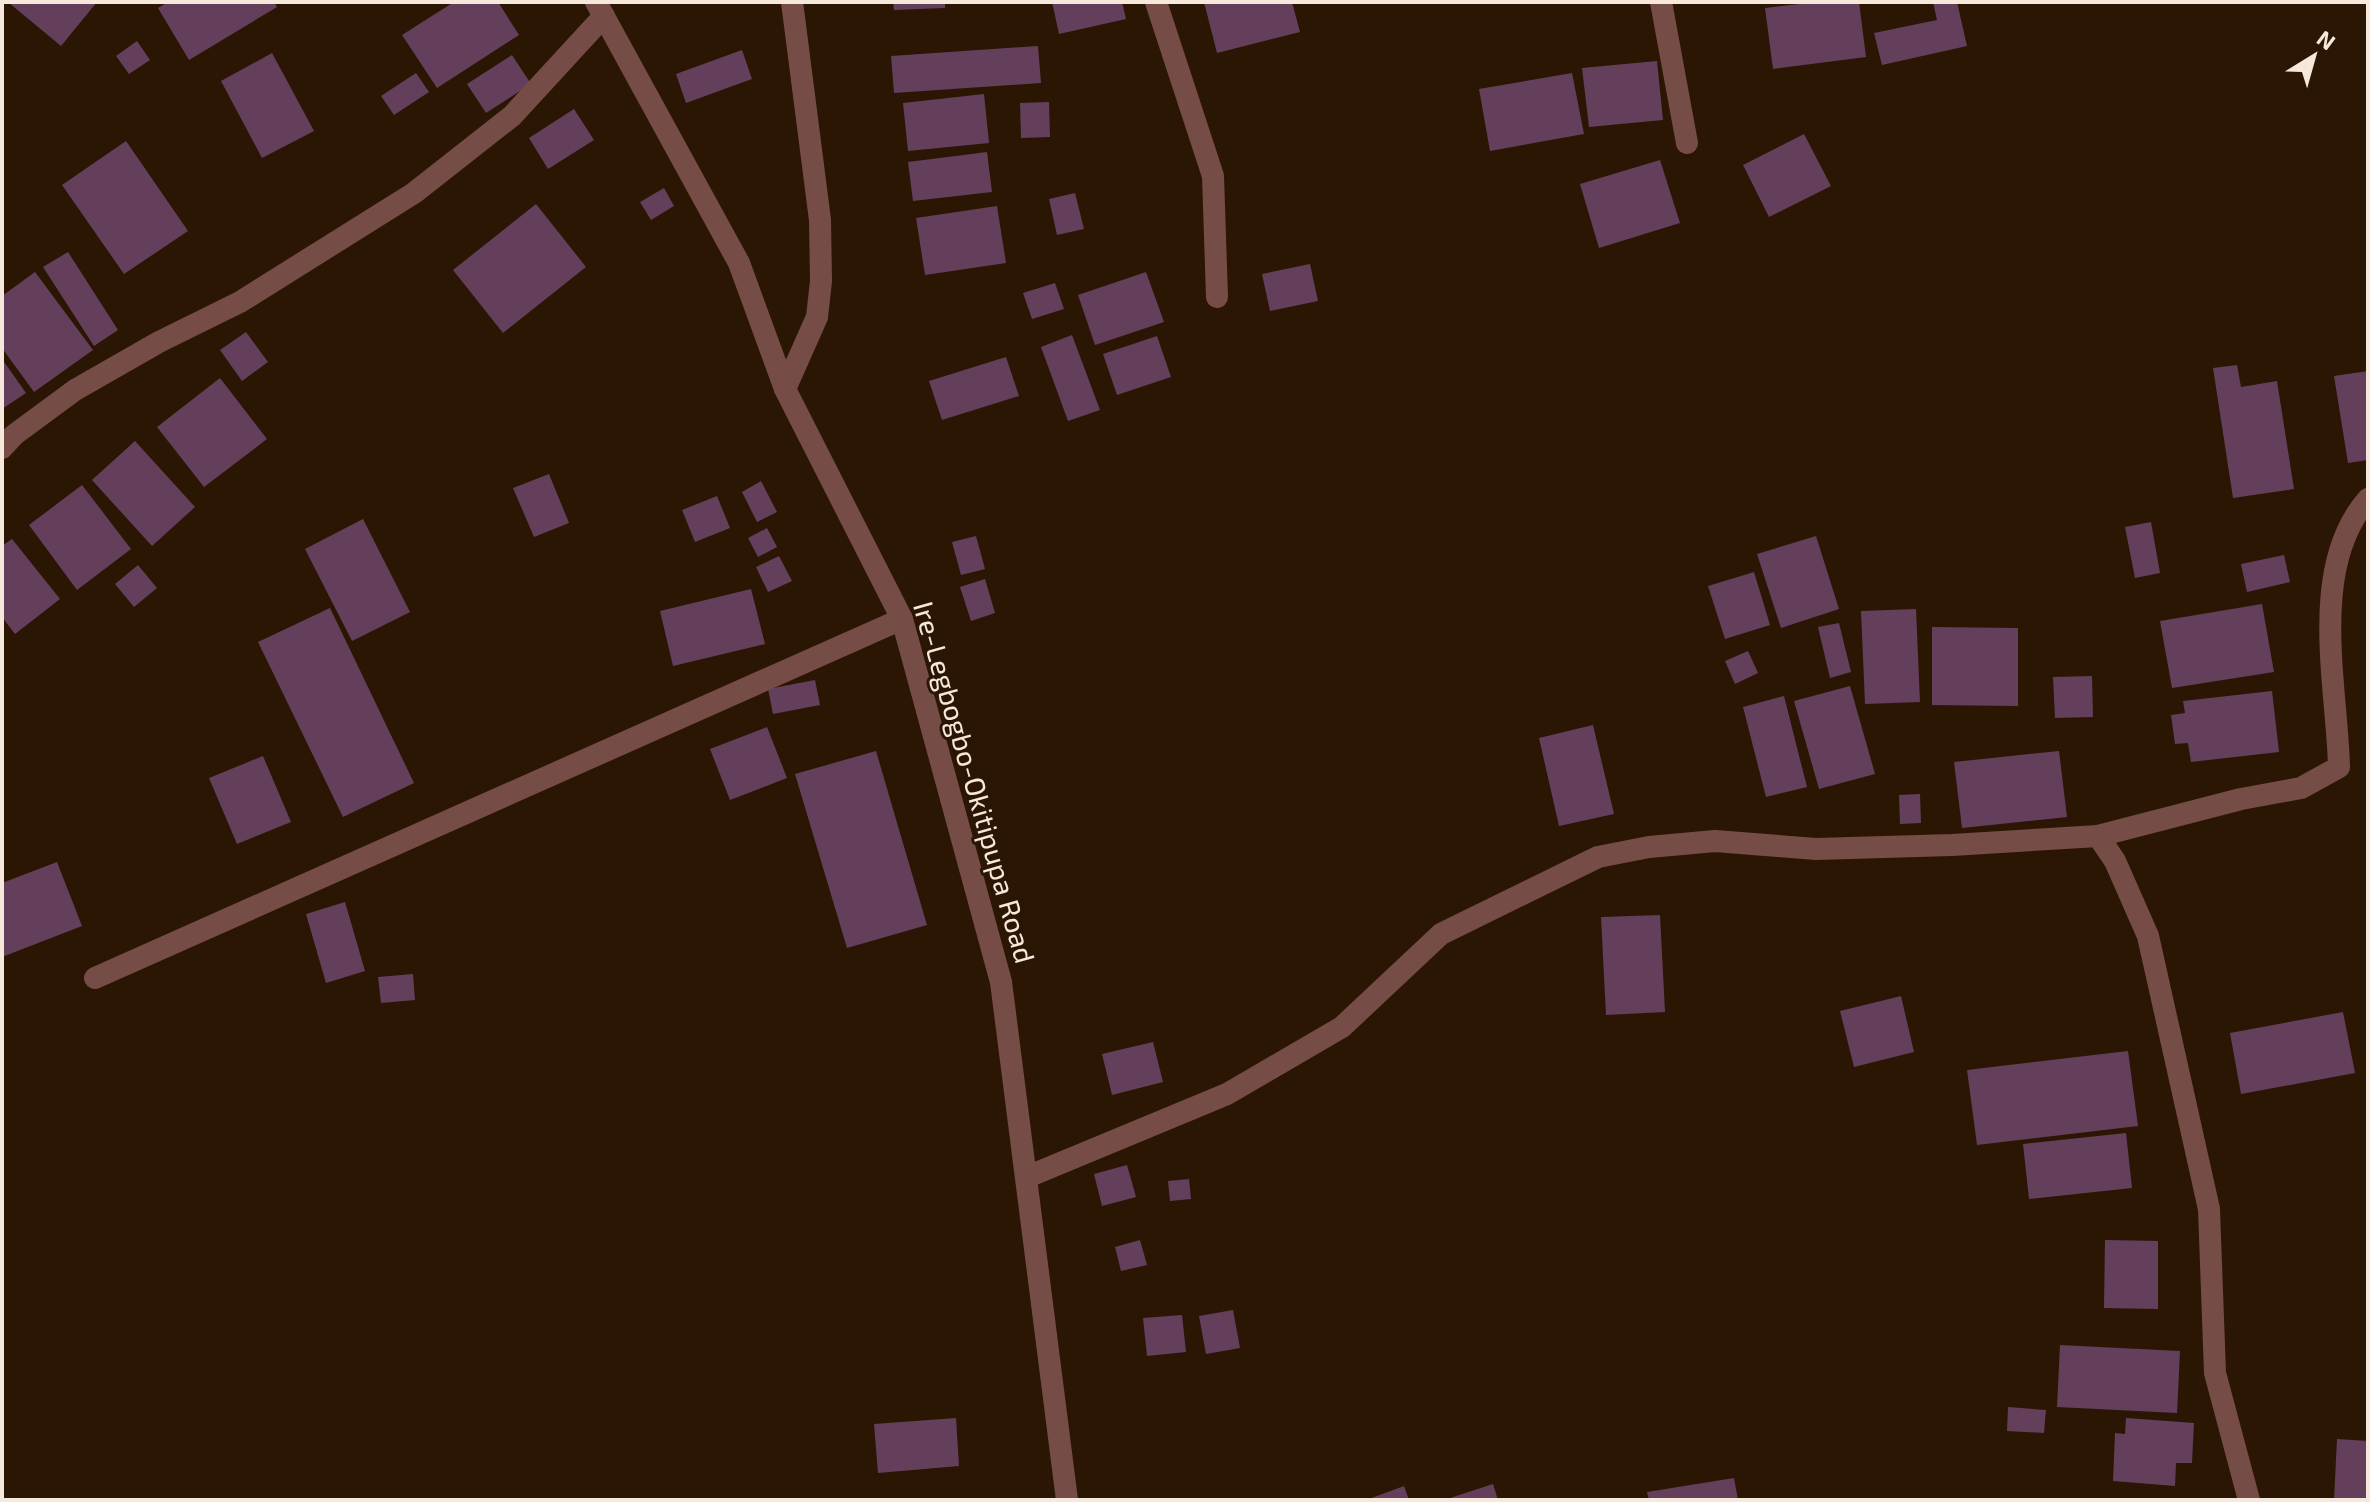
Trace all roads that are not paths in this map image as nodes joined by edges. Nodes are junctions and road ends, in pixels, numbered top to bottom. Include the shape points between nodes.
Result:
1 (792, 2) edge
2 (1156, 2) edge
3 (1661, 2) edge
4 (600, 9) edge
5 (1687, 143) dead end
6 (1217, 297) dead end
7 (785, 389) junction
8 (2, 448) edge
9 (2368, 499) edge
10 (902, 619) junction
11 (2098, 836) junction
12 (95, 978) dead end
13 (1027, 1177) junction
14 (1067, 1500) edge
15 (2249, 1500) edge

1 - 7 street via 820,220 821,281 817,317
2 - 6 street via 1213,176
3 - 5 street
4 - 7 street, Ire-Legbogbo-Okitipupa Road via 739,263
4 - 8 street via 512,116 414,193 240,302 75,390
7 - 10 street, Ire-Legbogbo-Okitipupa Road
9 - 11 street via 2356,512 2329,598 2339,767 2301,788
10 - 12 street
10 - 13 street, Ire-Legbogbo-Okitipupa Road via 1001,982
11 - 13 street via 1816,849 1715,841 1598,857 1441,934 1342,1027 1227,1094
11 - 15 street via 2115,861 2148,936 2209,1209 2215,1373
13 - 14 street, Ire-Legbogbo-Okitipupa Road

